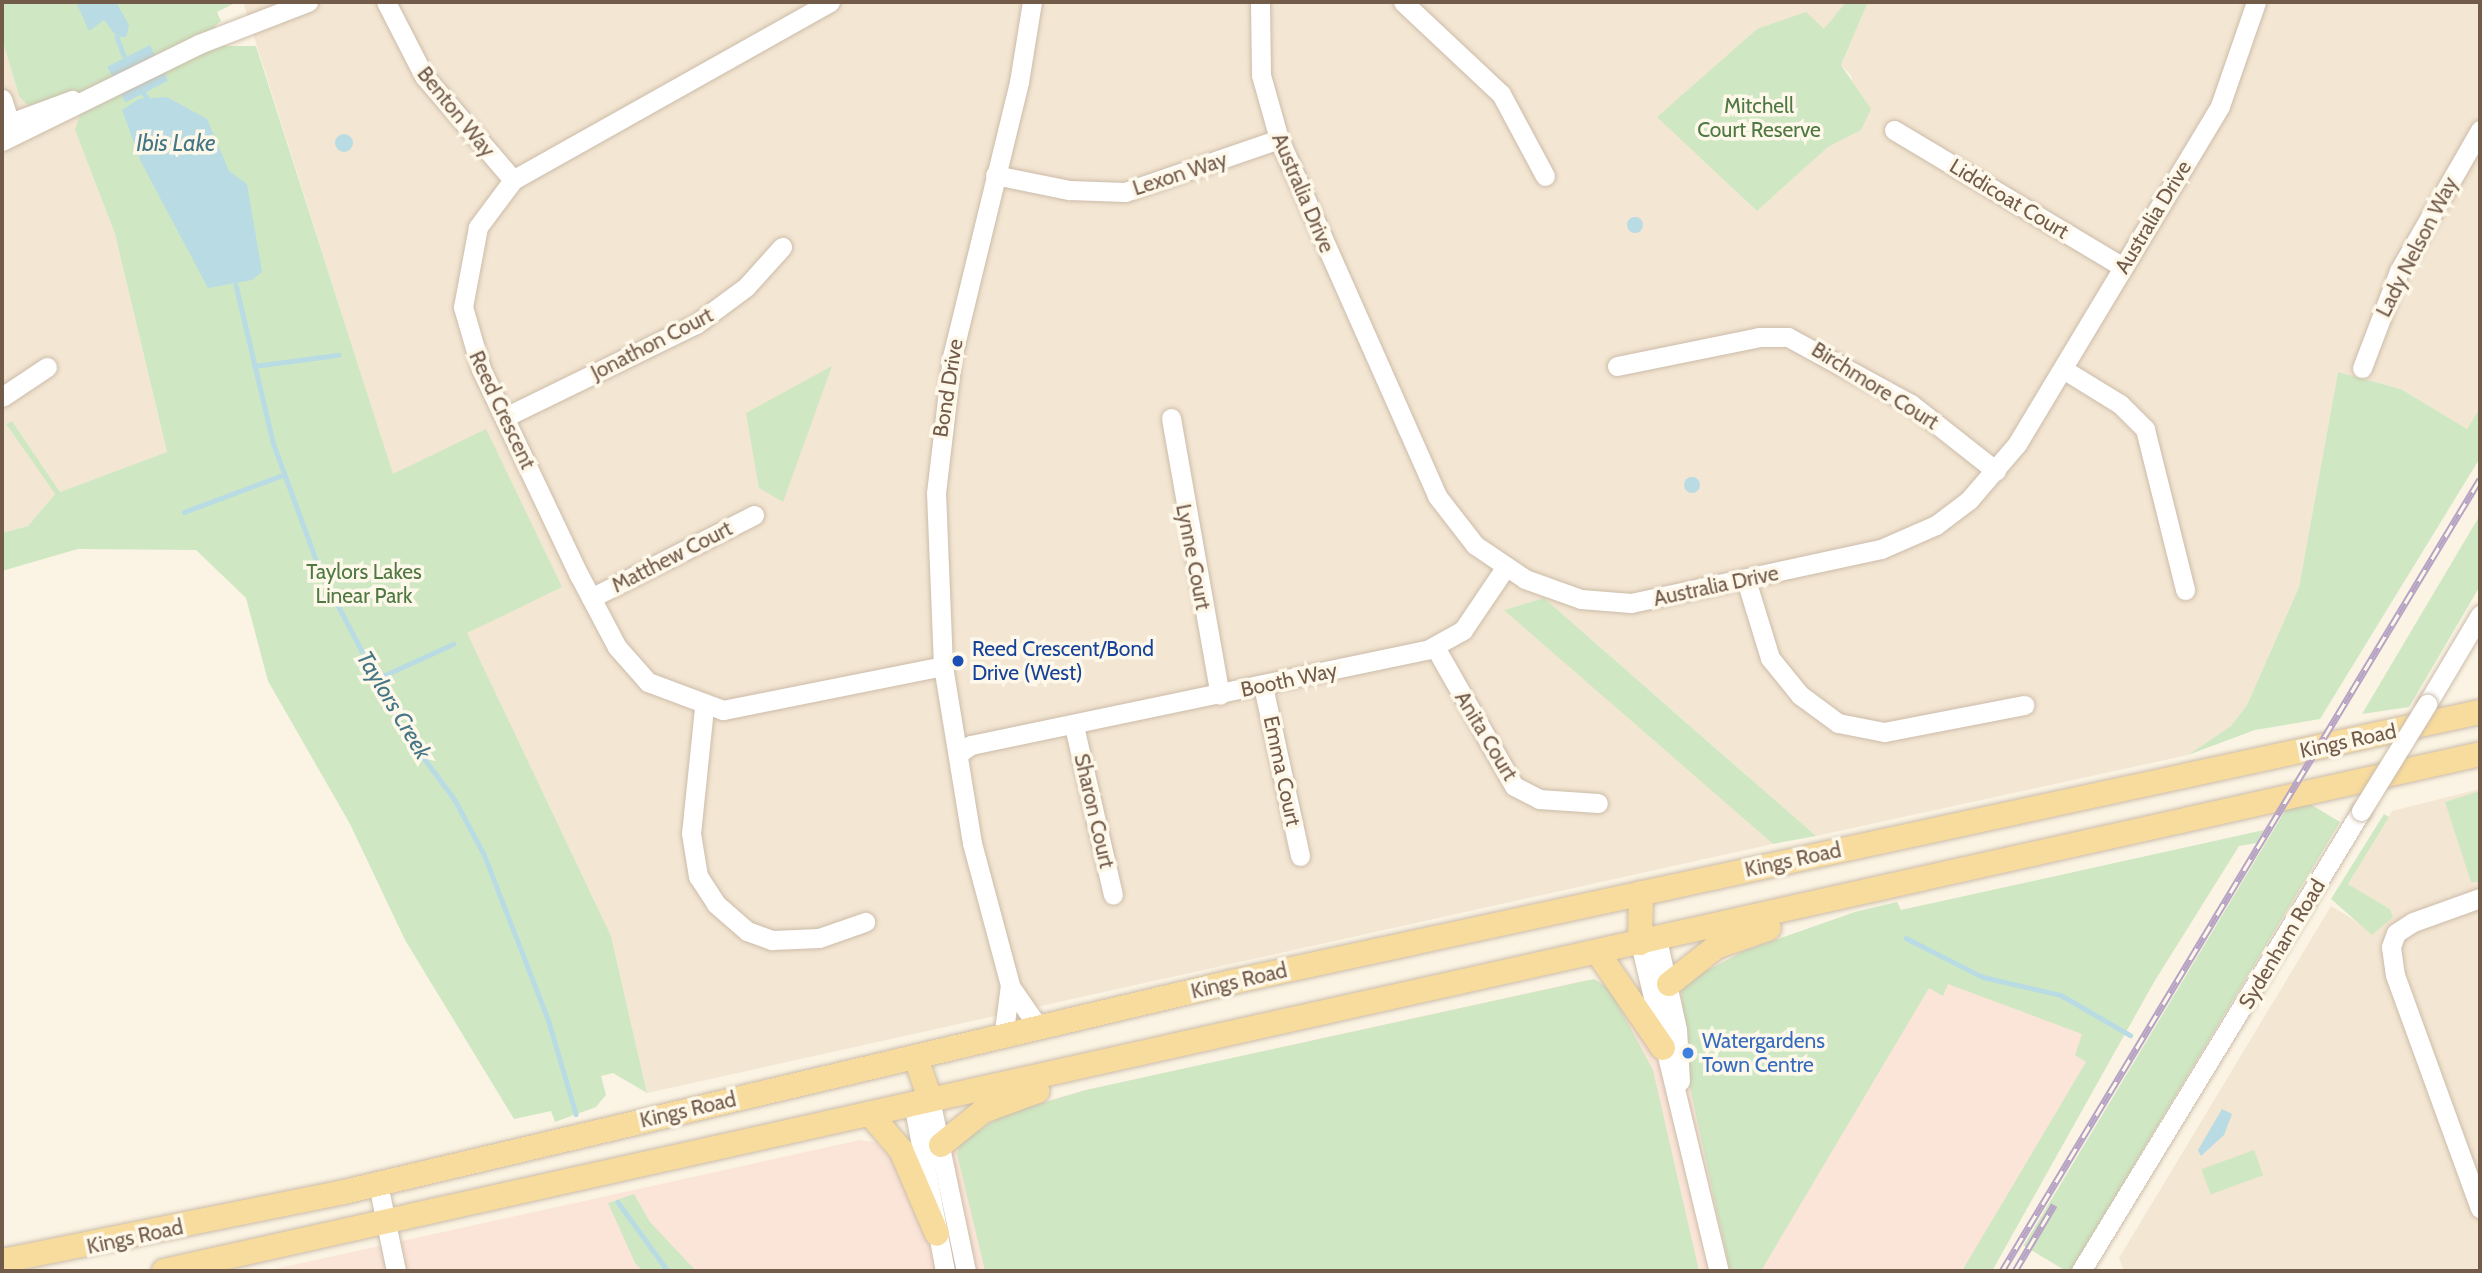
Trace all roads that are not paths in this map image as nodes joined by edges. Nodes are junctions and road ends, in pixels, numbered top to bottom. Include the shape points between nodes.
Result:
1 (275, 2) edge
2 (308, 2) edge
3 (386, 2) edge
4 (830, 2) edge
5 (1032, 2) edge
6 (1261, 2) edge
7 (1403, 2) edge
8 (2256, 2) edge
9 (223, 33) junction
10 (2, 99) edge
11 (2480, 130) edge
12 (1894, 131) dead end
13 (7, 132) edge
14 (1279, 139) junction
15 (995, 175) junction
16 (1545, 176) dead end
17 (513, 180) junction
18 (782, 247) dead end
19 (2123, 267) junction
20 (1617, 366) dead end
21 (47, 367) dead end
22 (2362, 368) dead end
23 (2063, 369) junction
24 (2, 397) edge
25 (505, 417) junction
26 (1171, 418) dead end
27 (1996, 471) junction
28 (754, 515) dead end
29 (1505, 568) junction
30 (1746, 580) junction
31 (2185, 590) dead end
32 (591, 598) junction
33 (2480, 615) edge
34 (1434, 647) junction
35 (943, 666) junction
36 (1263, 685) junction
37 (1220, 695) junction
38 (2024, 705) dead end
39 (704, 708) junction
40 (2480, 712) edge
41 (1074, 726) junction
42 (958, 754) junction
43 (2480, 754) edge
44 (1598, 803) dead end
45 (1300, 856) dead end
46 (1641, 893) junction
47 (1113, 895) dead end
48 (1846, 895) junction
49 (2480, 898) edge
50 (865, 922) dead end
51 (1648, 941) junction
52 (1598, 953) junction
53 (1668, 984) junction
54 (1010, 985) junction
55 (1039, 1028) junction
56 (1003, 1038) junction
57 (1663, 1048) junction
58 (916, 1058) junction
59 (1106, 1062) junction
60 (1679, 1092) junction
61 (921, 1101) junction
62 (870, 1114) junction
63 (941, 1145) junction
64 (372, 1185) junction
65 (2480, 1209) edge
66 (380, 1224) junction
67 (937, 1234) junction
68 (2, 1261) edge
69 (164, 1271) edge
70 (384, 1271) edge
71 (396, 1271) edge
72 (945, 1271) edge
73 (966, 1271) edge
74 (1719, 1271) edge
75 (2081, 1271) edge

1 - 9 street
2 - 9 street
3 - 17 street, Benton Way via 424,76
4 - 17 street, Reed Crescent
5 - 15 street, Bond Drive
6 - 14 street, Australia Drive via 1261,75
7 - 16 street via 1501,94
8 - 19 street, Australia Drive via 2227,93
9 - 13 street
10 - 13 street
11 - 22 street, Lady Nelson Way via 2399,271
12 - 19 street, Liddicoat Court
14 - 15 street, Lexon Way via 1125,192 1069,190
14 - 29 street, Australia Drive via 1429,480 1462,530
15 - 35 street, Bond Drive via 951,357 940,443 935,554
17 - 25 street, Reed Crescent via 478,227 463,307 468,338
18 - 25 street, Jonathon Court via 746,287 696,324
19 - 23 street, Australia Drive
20 - 27 street, Birchmore Court via 1788,337 1911,404
21 - 24 street
23 - 27 street, Australia Drive
23 - 31 street via 2120,404 2145,429
25 - 32 street, Reed Crescent
26 - 37 street, Lynne Court
27 - 30 street, Australia Drive via 1952,514 1908,539
28 - 32 street, Matthew Court
29 - 30 street, Australia Drive via 1562,594 1611,602 1650,601
29 - 34 street, Booth Way via 1473,620
30 - 38 street via 1756,625 1776,667 1838,723 1884,732
32 - 39 street, Reed Crescent via 617,647 648,682
33 - 75 street, Sydenham Road, bridge
34 - 36 street, Booth Way
34 - 44 street, Anita Court via 1514,786 1539,799
35 - 39 street, Reed Crescent via 744,708
35 - 42 street, Bond Drive
36 - 37 street, Booth Way
36 - 45 street, Emma Court
37 - 41 street, Booth Way
39 - 50 street via 691,833 698,876 716,904 747,931 772,940 819,938
40 - 46 main road, Kings Road
41 - 42 street, Booth Way via 973,755
41 - 47 street, Sharon Court
42 - 54 street, Bond Drive via 972,843
43 - 48 main road, Kings Road
46 - 51 main road
46 - 55 main road, Kings Road
48 - 51 main road, Kings Road
48 - 53 main road via 1716,947
49 - 65 street via 2422,918 2392,939 2395,975
51 - 52 main road, Kings Road
51 - 53 street
51 - 57 street
52 - 57 main road
52 - 59 main road, Kings Road
53 - 60 street
54 - 55 street
54 - 56 street
55 - 56 main road, Kings Road
56 - 58 main road, Kings Road
57 - 60 street
58 - 61 main road
58 - 64 main road, Kings Road
59 - 61 main road, Kings Road
59 - 63 main road via 983,1111
60 - 74 street
61 - 62 main road, Kings Road
61 - 63 street
61 - 67 street
62 - 66 main road, Kings Road
62 - 67 main road via 905,1157
63 - 73 street
64 - 66 street
64 - 68 main road, Kings Road
66 - 69 main road, Kings Road
66 - 70 street
66 - 71 street
67 - 72 street

